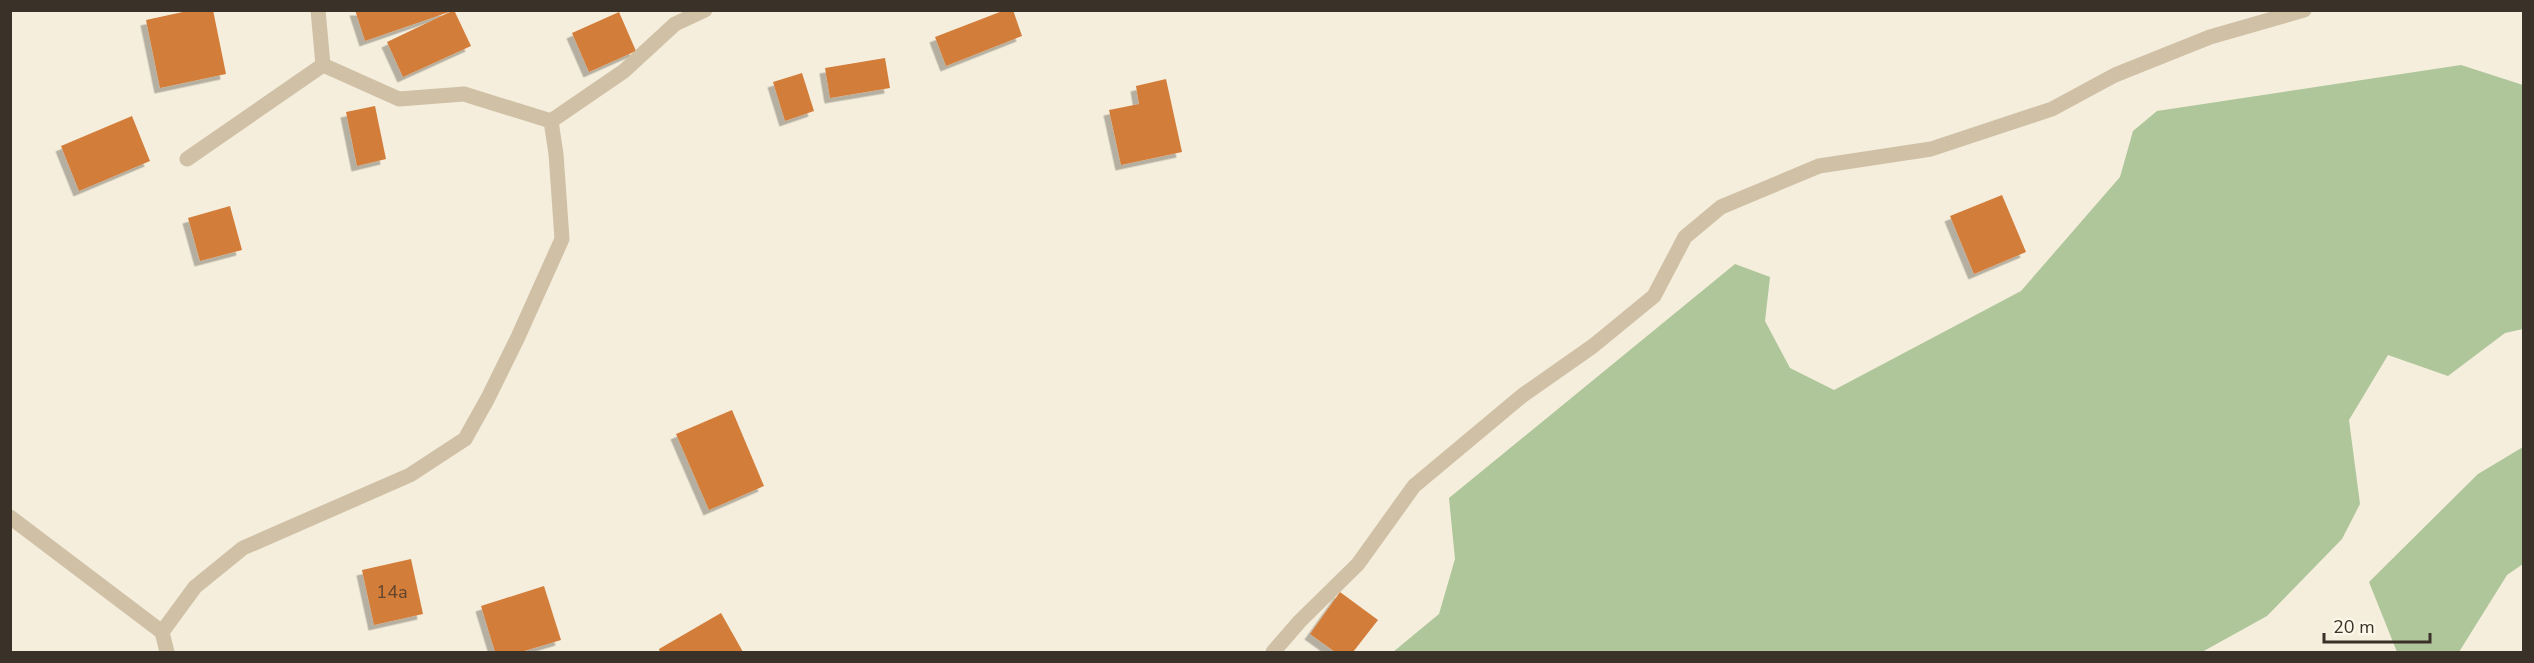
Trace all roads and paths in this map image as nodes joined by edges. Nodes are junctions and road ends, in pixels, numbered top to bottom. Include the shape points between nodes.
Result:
1 (318, 10) edge
2 (705, 10) edge
3 (2304, 10) edge
4 (323, 65) junction
5 (551, 121) junction
6 (187, 159) dead end
7 (10, 518) edge
8 (162, 632) junction
9 (167, 652) edge
10 (1273, 652) edge

1 - 4 street
2 - 5 street via 675,24 624,71
3 - 10 street via 2210,37 2115,75 2052,109 1931,149 1819,166 1722,207 1685,237 1654,296 1593,346 1523,395 1414,486 1358,564
4 - 5 street via 399,99 464,94
4 - 6 street
5 - 8 street via 562,238 518,337 465,439 410,475 243,548 195,587
7 - 8 street
8 - 9 street

